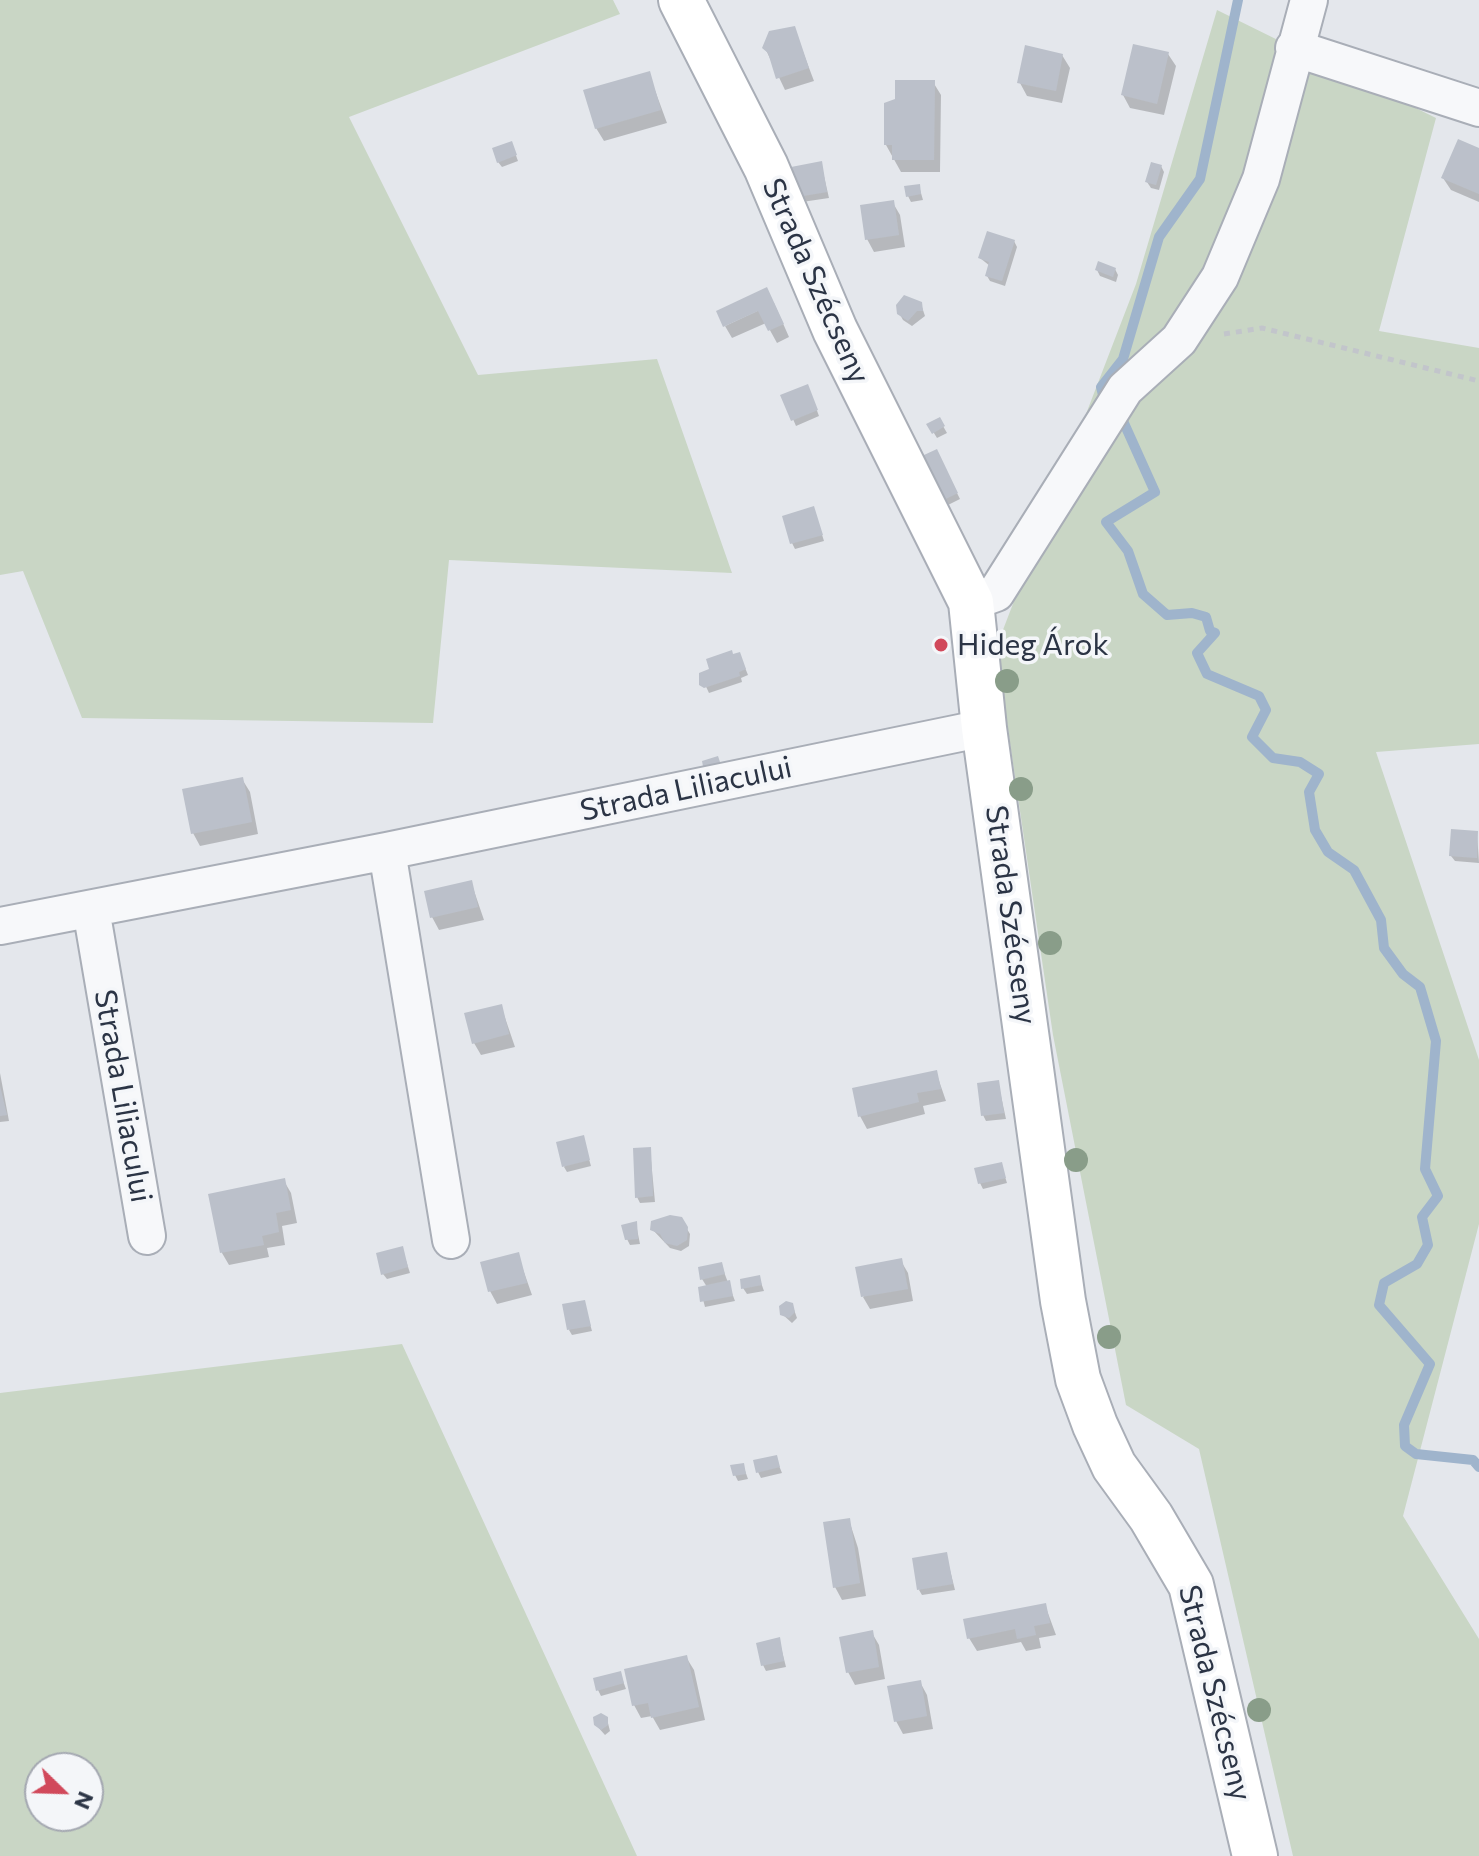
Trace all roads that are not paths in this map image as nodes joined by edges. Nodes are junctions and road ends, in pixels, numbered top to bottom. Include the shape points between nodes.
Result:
1 (681, 0) edge
2 (1309, 0) edge
3 (1294, 48) junction
4 (1479, 108) edge
5 (971, 602) junction
6 (984, 728) junction
7 (387, 851) junction
8 (91, 909) junction
9 (0, 926) edge
10 (147, 1236) dead end
11 (451, 1240) dead end
12 (1255, 1856) edge

1 - 5 street, Strada Szécseny via 766,167 835,330
2 - 3 street
3 - 4 street
3 - 5 street via 1261,179 1220,277 1179,340 1125,389 996,593
5 - 6 street, Strada Szécseny
6 - 7 street, Strada Liliacului
6 - 12 street, Strada Szécseny via 1078,1379 1114,1466 1191,1585
7 - 8 street, Strada Liliacului
7 - 11 street
8 - 9 street, Strada Liliacului
8 - 10 street, Strada Liliacului

